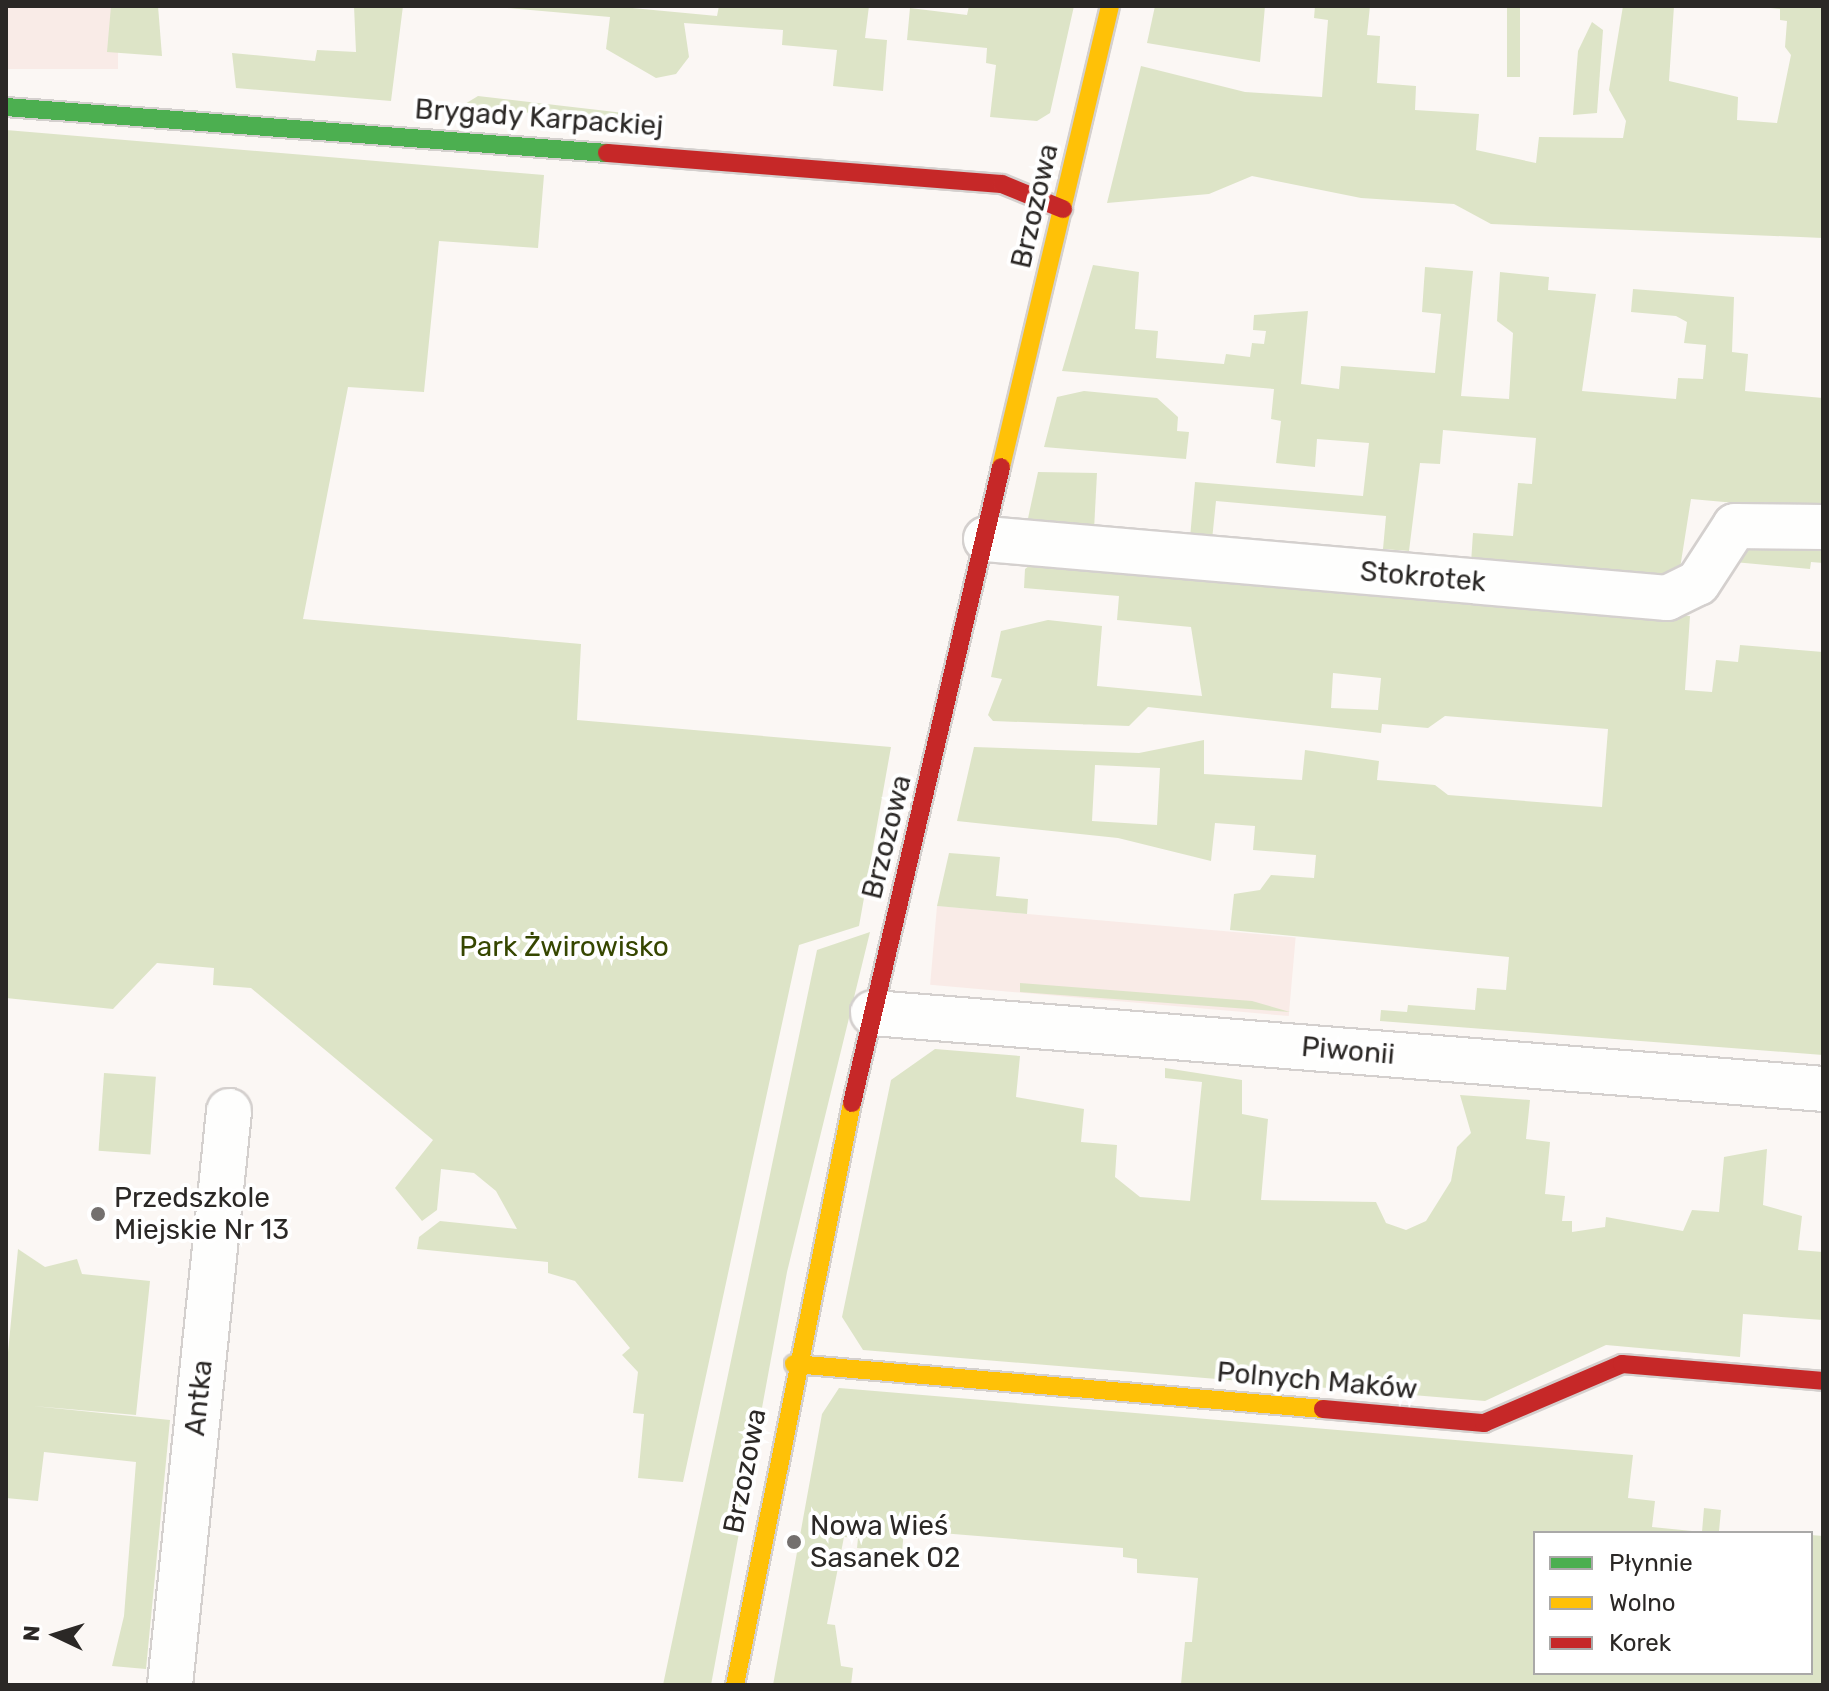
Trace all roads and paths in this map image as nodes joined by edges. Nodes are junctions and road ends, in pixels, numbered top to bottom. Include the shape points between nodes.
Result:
1 (1110, 6) edge
2 (6, 107) edge
3 (1063, 209) junction
4 (1823, 527) edge
5 (986, 539) junction
6 (873, 1013) junction
7 (1823, 1089) edge
8 (229, 1111) dead end
9 (794, 1364) junction
10 (1823, 1381) edge
11 (170, 1685) edge
12 (735, 1685) edge

1 - 3 street, Brzozowa
2 - 3 street, Brygady Karpackiej via 972,181 1013,186
3 - 5 street, Brzozowa
4 - 5 street, Stokrotek via 1735,526 1698,583 1661,599
5 - 6 street, Brzozowa
6 - 7 street, Piwonii
6 - 9 street, Brzozowa
8 - 11 street, Antka
9 - 10 street, Polnych Maków via 1484,1423 1622,1364
9 - 12 street, Brzozowa

